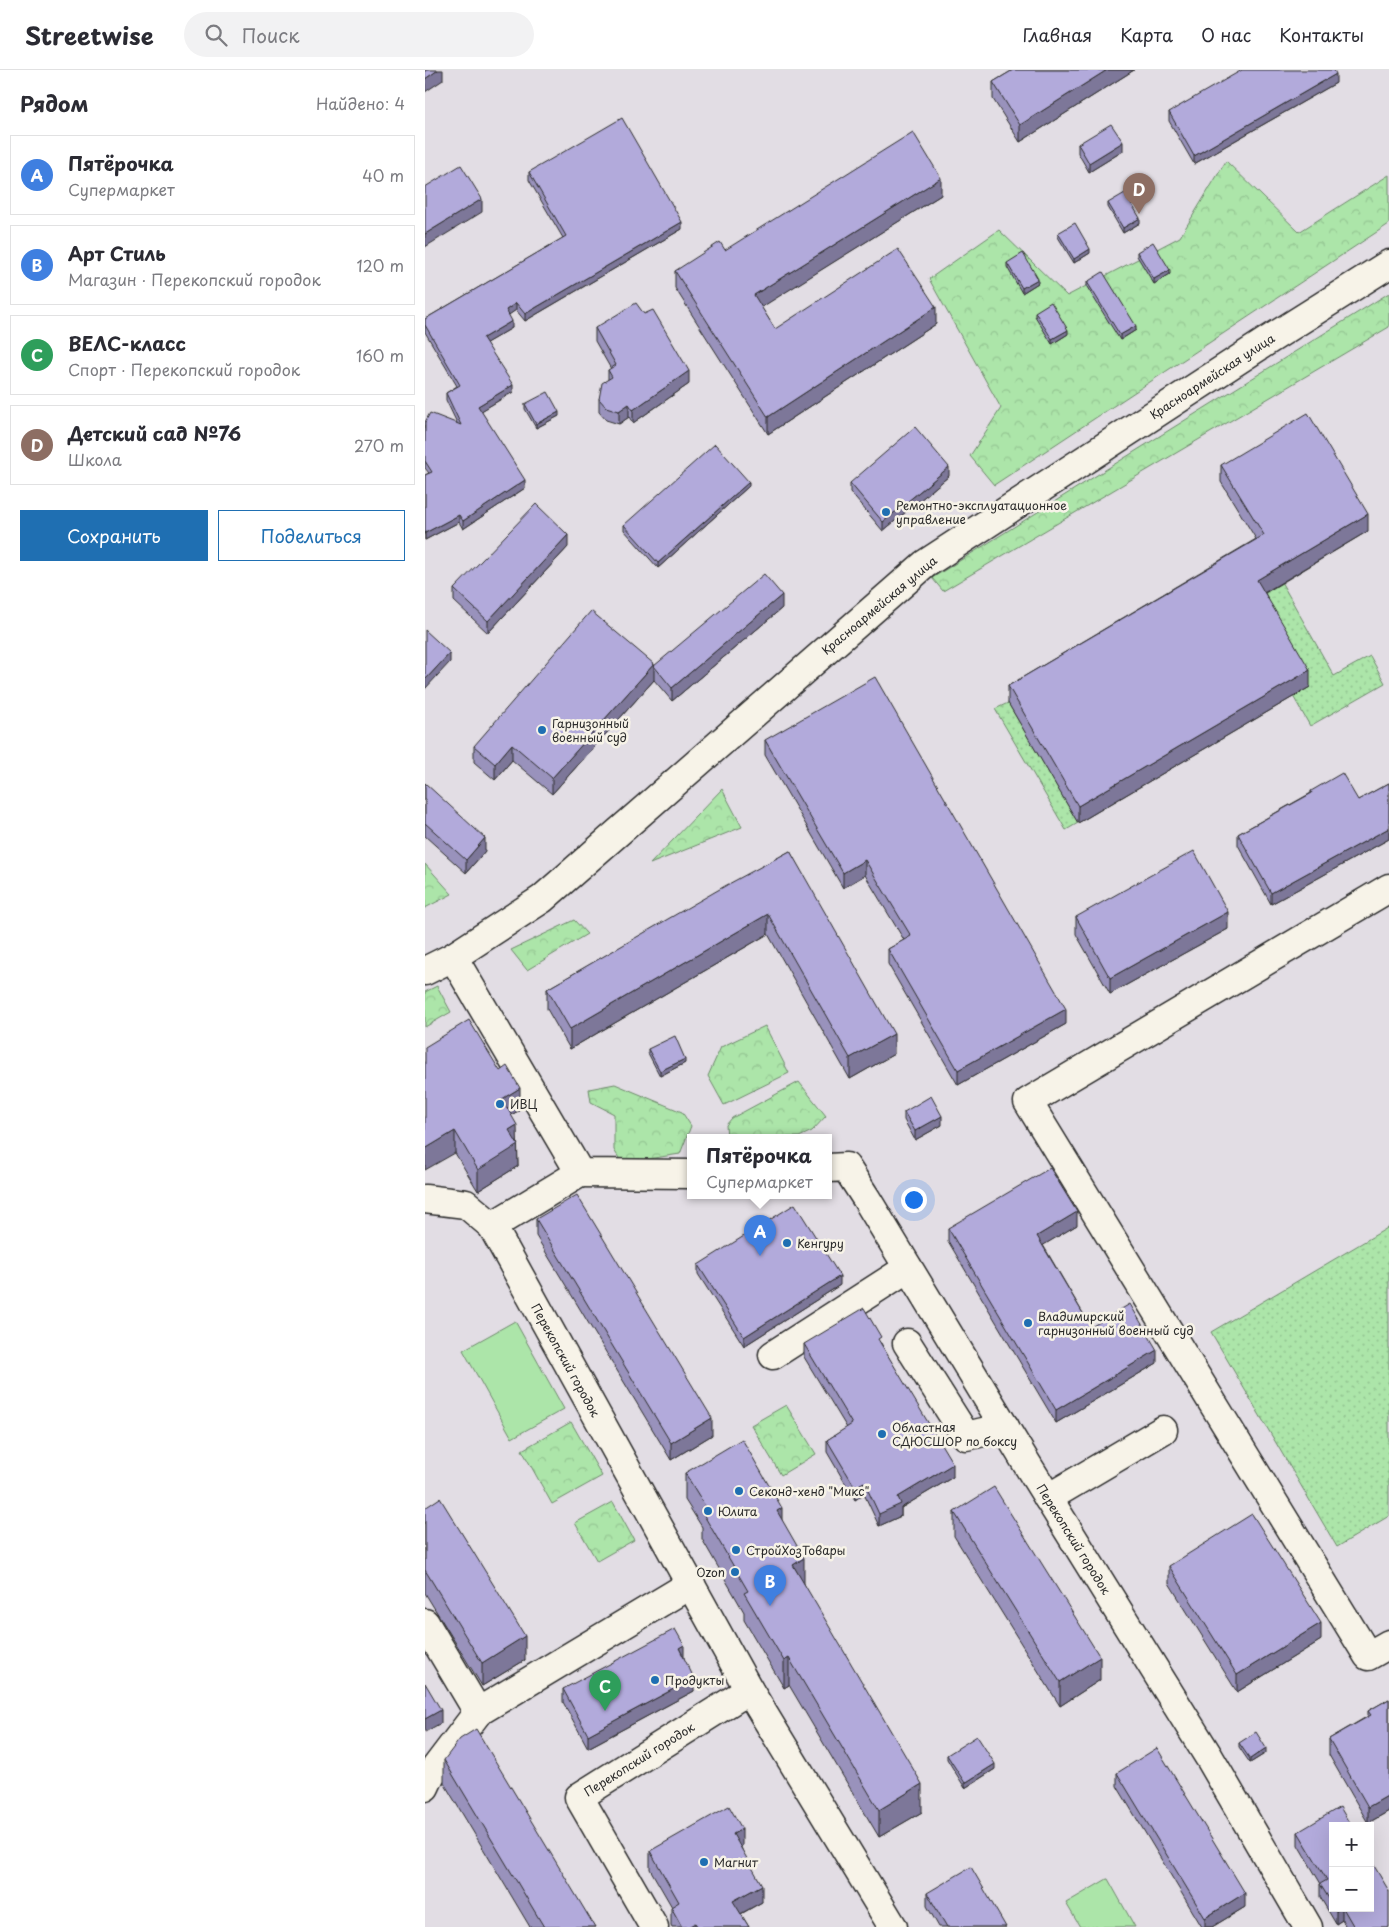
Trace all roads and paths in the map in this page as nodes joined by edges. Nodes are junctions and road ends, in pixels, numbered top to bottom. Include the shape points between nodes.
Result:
1 (1389, 264) edge
2 (1389, 888) edge
3 (453, 957) junction
4 (425, 971) edge
5 (832, 1168) edge
6 (580, 1173) junction
7 (687, 1174) edge
8 (425, 1199) edge
9 (492, 1226) junction
10 (908, 1268) junction
11 (907, 1343) dead end
12 (773, 1355) dead end
13 (1005, 1427) junction
14 (1163, 1430) dead end
15 (1048, 1498) junction
16 (691, 1584) junction
17 (425, 1623) edge
18 (1389, 1644) edge
19 (749, 1690) junction
20 (478, 1712) junction
21 (425, 1787) edge
22 (654, 1927) edge
23 (893, 1927) edge
24 (1308, 1927) edge

1 - 3 street, Красноармейская улица via 925,564 543,899
2 - 18 street via 1028,1102 1368,1656
3 - 4 street, Красноармейская улица
3 - 6 street
5 - 10 street, Перекопский городок via 846,1167
6 - 7 street
6 - 9 street
8 - 9 street via 466,1204
9 - 16 street, Перекопский городок
10 - 12 street
10 - 13 street, Перекопский городок
11 - 13 street via 965,1436
13 - 15 street, Перекопский городок
14 - 15 street
15 - 24 street, Перекопский городок via 1209,1757
16 - 19 street, Перекопский городок
16 - 20 street
17 - 20 street
19 - 22 street, Перекопский городок via 579,1797
19 - 23 street, Перекопский городок
20 - 21 street via 431,1774

